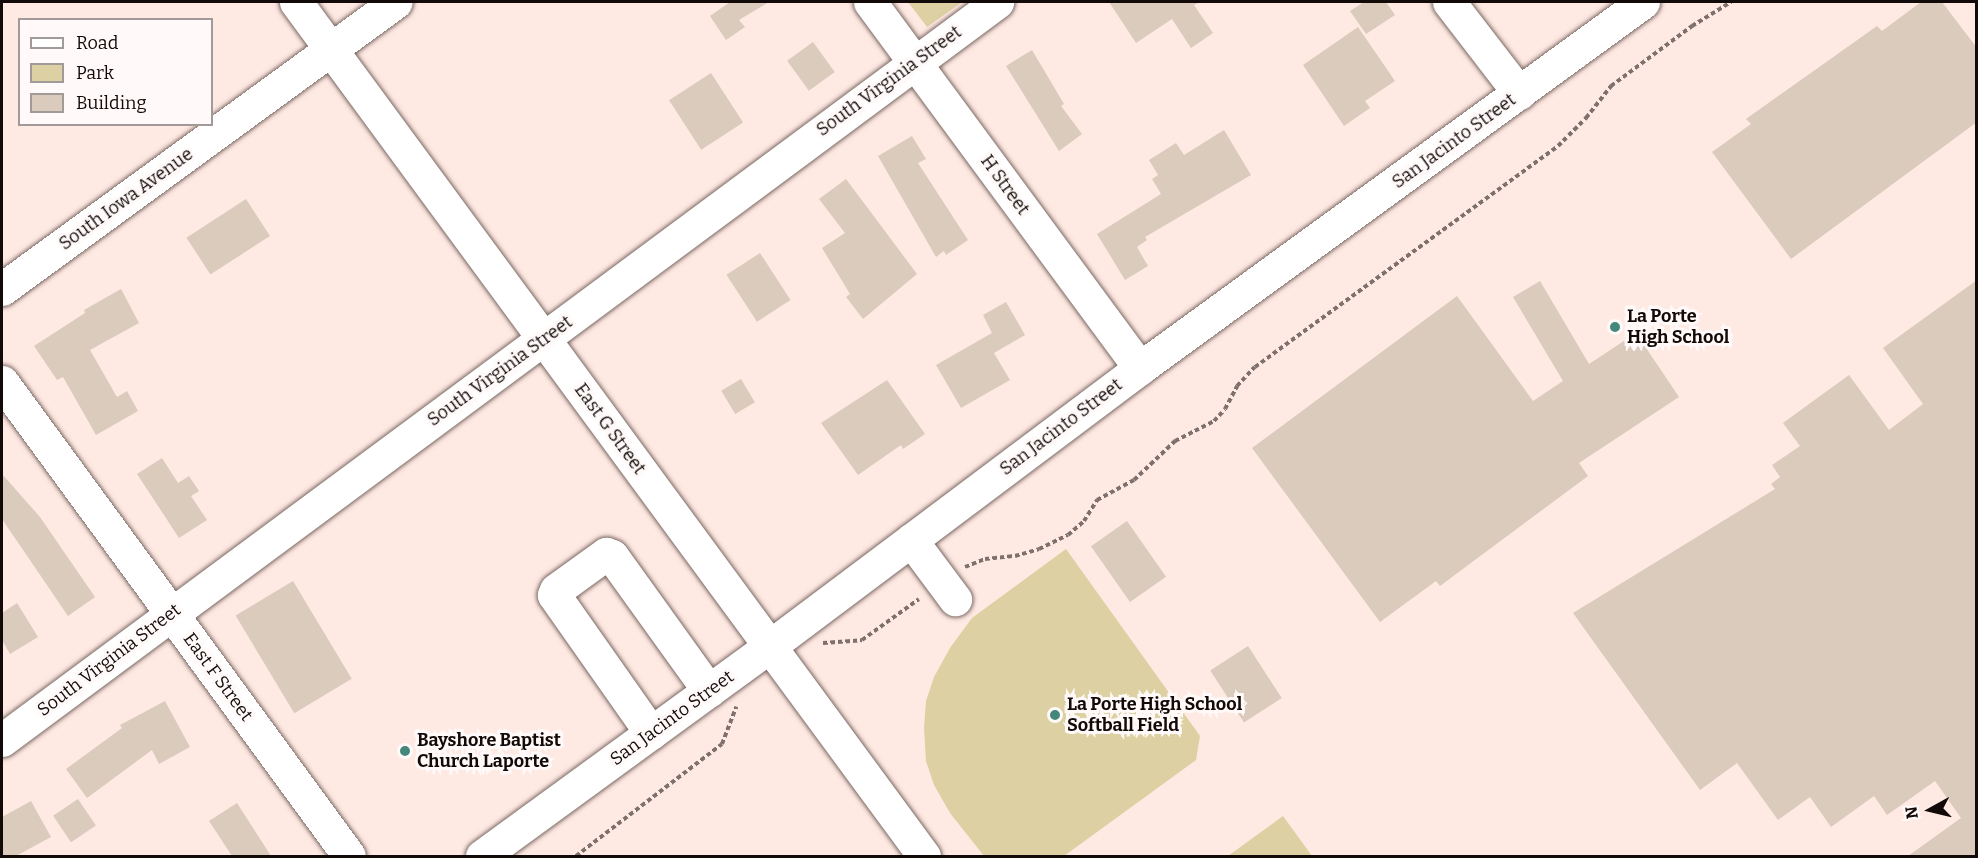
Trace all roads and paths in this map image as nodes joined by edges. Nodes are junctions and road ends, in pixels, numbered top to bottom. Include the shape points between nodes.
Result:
1 (296, 2) edge
2 (396, 2) edge
3 (870, 2) edge
4 (997, 2) edge
5 (1449, 2) edge
6 (1643, 2) edge
7 (1731, 2) edge
8 (332, 50) junction
9 (914, 62) junction
10 (1519, 93) junction
11 (2, 289) edge
12 (544, 338) junction
13 (1140, 368) junction
14 (2, 382) edge
15 (911, 540) junction
16 (949, 590) junction
17 (171, 614) junction
18 (778, 657) junction
19 (709, 691) junction
20 (743, 701) dead end
21 (651, 733) junction
22 (2, 740) edge
23 (350, 856) edge
24 (482, 856) edge
25 (576, 856) edge
26 (924, 856) edge

1 - 8 street, East G Street
2 - 8 street, South Iowa Avenue
3 - 9 street, H Street
4 - 9 street, South Virginia Street
5 - 10 street
6 - 10 street, San Jacinto Street
7 - 16 path via 1611,86 1558,146 1255,367 1214,421 1175,441 1134,480 1096,500 1084,521 1068,535 1038,549 967,566
8 - 11 street, South Iowa Avenue
8 - 12 street, East G Street
9 - 12 street, South Virginia Street
9 - 13 street, H Street
10 - 13 street, San Jacinto Street
12 - 17 street, South Virginia Street
12 - 18 street, East G Street
13 - 15 street, San Jacinto Street
14 - 17 street, East F Street
15 - 16 street
15 - 18 street, San Jacinto Street
16 - 18 path via 862,639 814,645
17 - 22 street, South Virginia Street
17 - 23 street, East F Street
18 - 19 street, San Jacinto Street
18 - 26 street, East G Street
19 - 21 street, San Jacinto Street
19 - 21 street via 612,556 606,554 556,590 554,595
20 - 25 path via 734,708 722,744
21 - 24 street, San Jacinto Street

